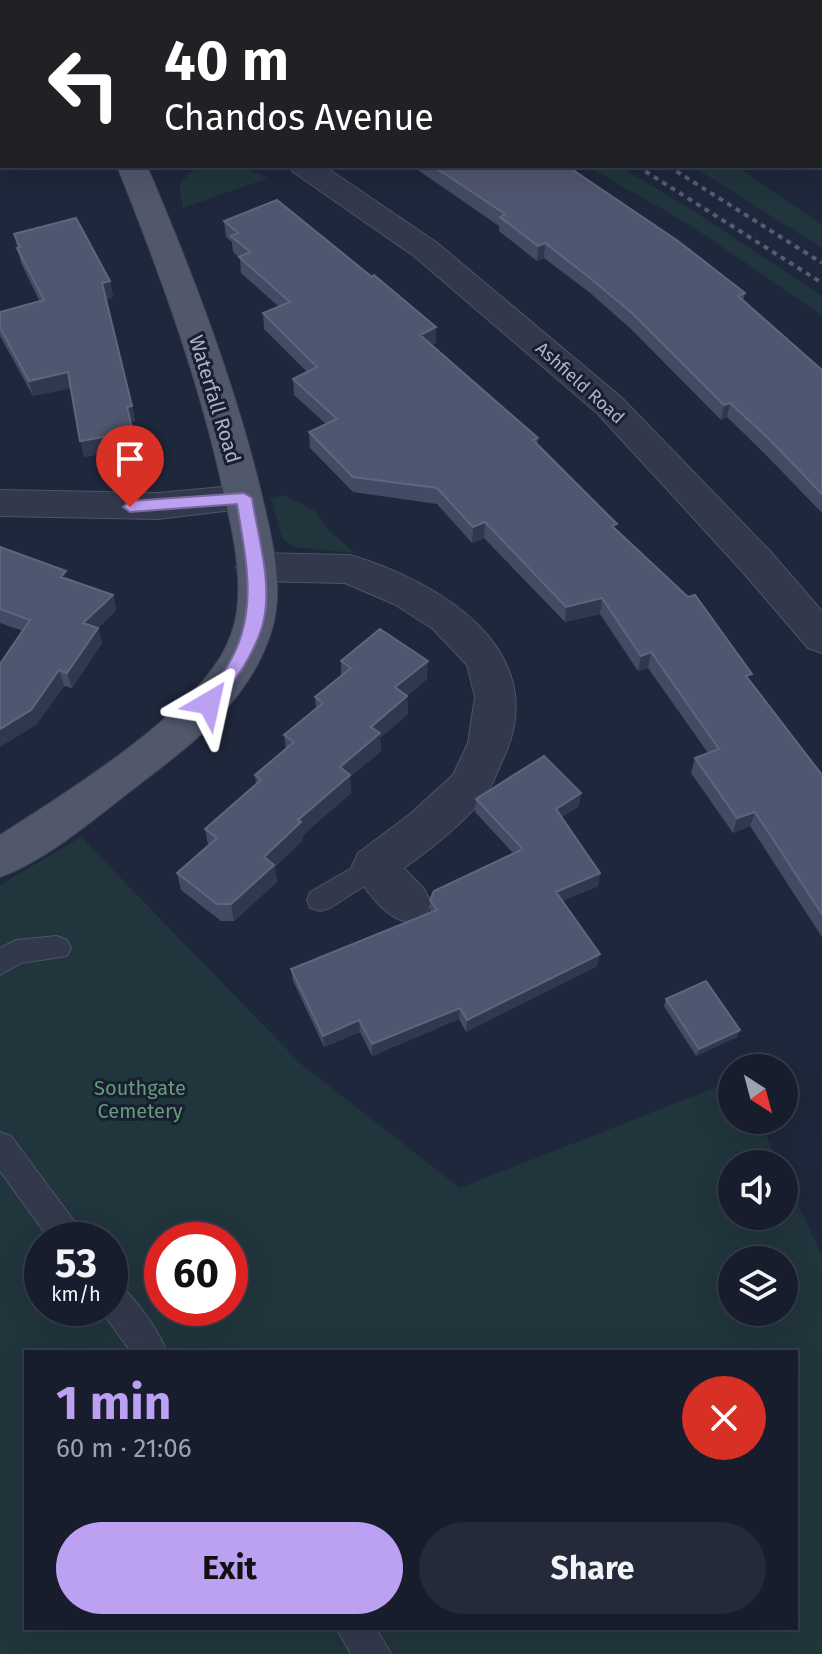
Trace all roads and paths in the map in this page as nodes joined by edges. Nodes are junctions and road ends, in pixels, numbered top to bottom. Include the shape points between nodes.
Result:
1 (133, 168) edge
2 (307, 168) edge
3 (244, 498) junction
4 (0, 503) edge
5 (255, 567) junction
6 (822, 638) edge
7 (0, 858) edge
8 (374, 866) junction
9 (320, 900) dead end
10 (408, 903) dead end
11 (57, 948) dead end
12 (0, 963) edge
13 (0, 1146) edge
14 (56, 1222) edge
15 (128, 1321) edge
16 (150, 1350) edge
17 (355, 1630) edge
18 (373, 1654) edge

1 - 3 main road, Waterfall Road via 221,406
2 - 6 street, Ashfield Road via 425,249 610,406
3 - 4 street via 144,506
3 - 5 main road, Waterfall Road
5 - 7 main road, Waterfall Road via 254,627 234,669 209,703 113,781
5 - 8 street via 350,569 447,619 485,659 496,697 489,743 469,786
8 - 9 lane
8 - 10 street
11 - 12 lane via 16,952
13 - 14 lane
15 - 16 lane
17 - 18 lane

